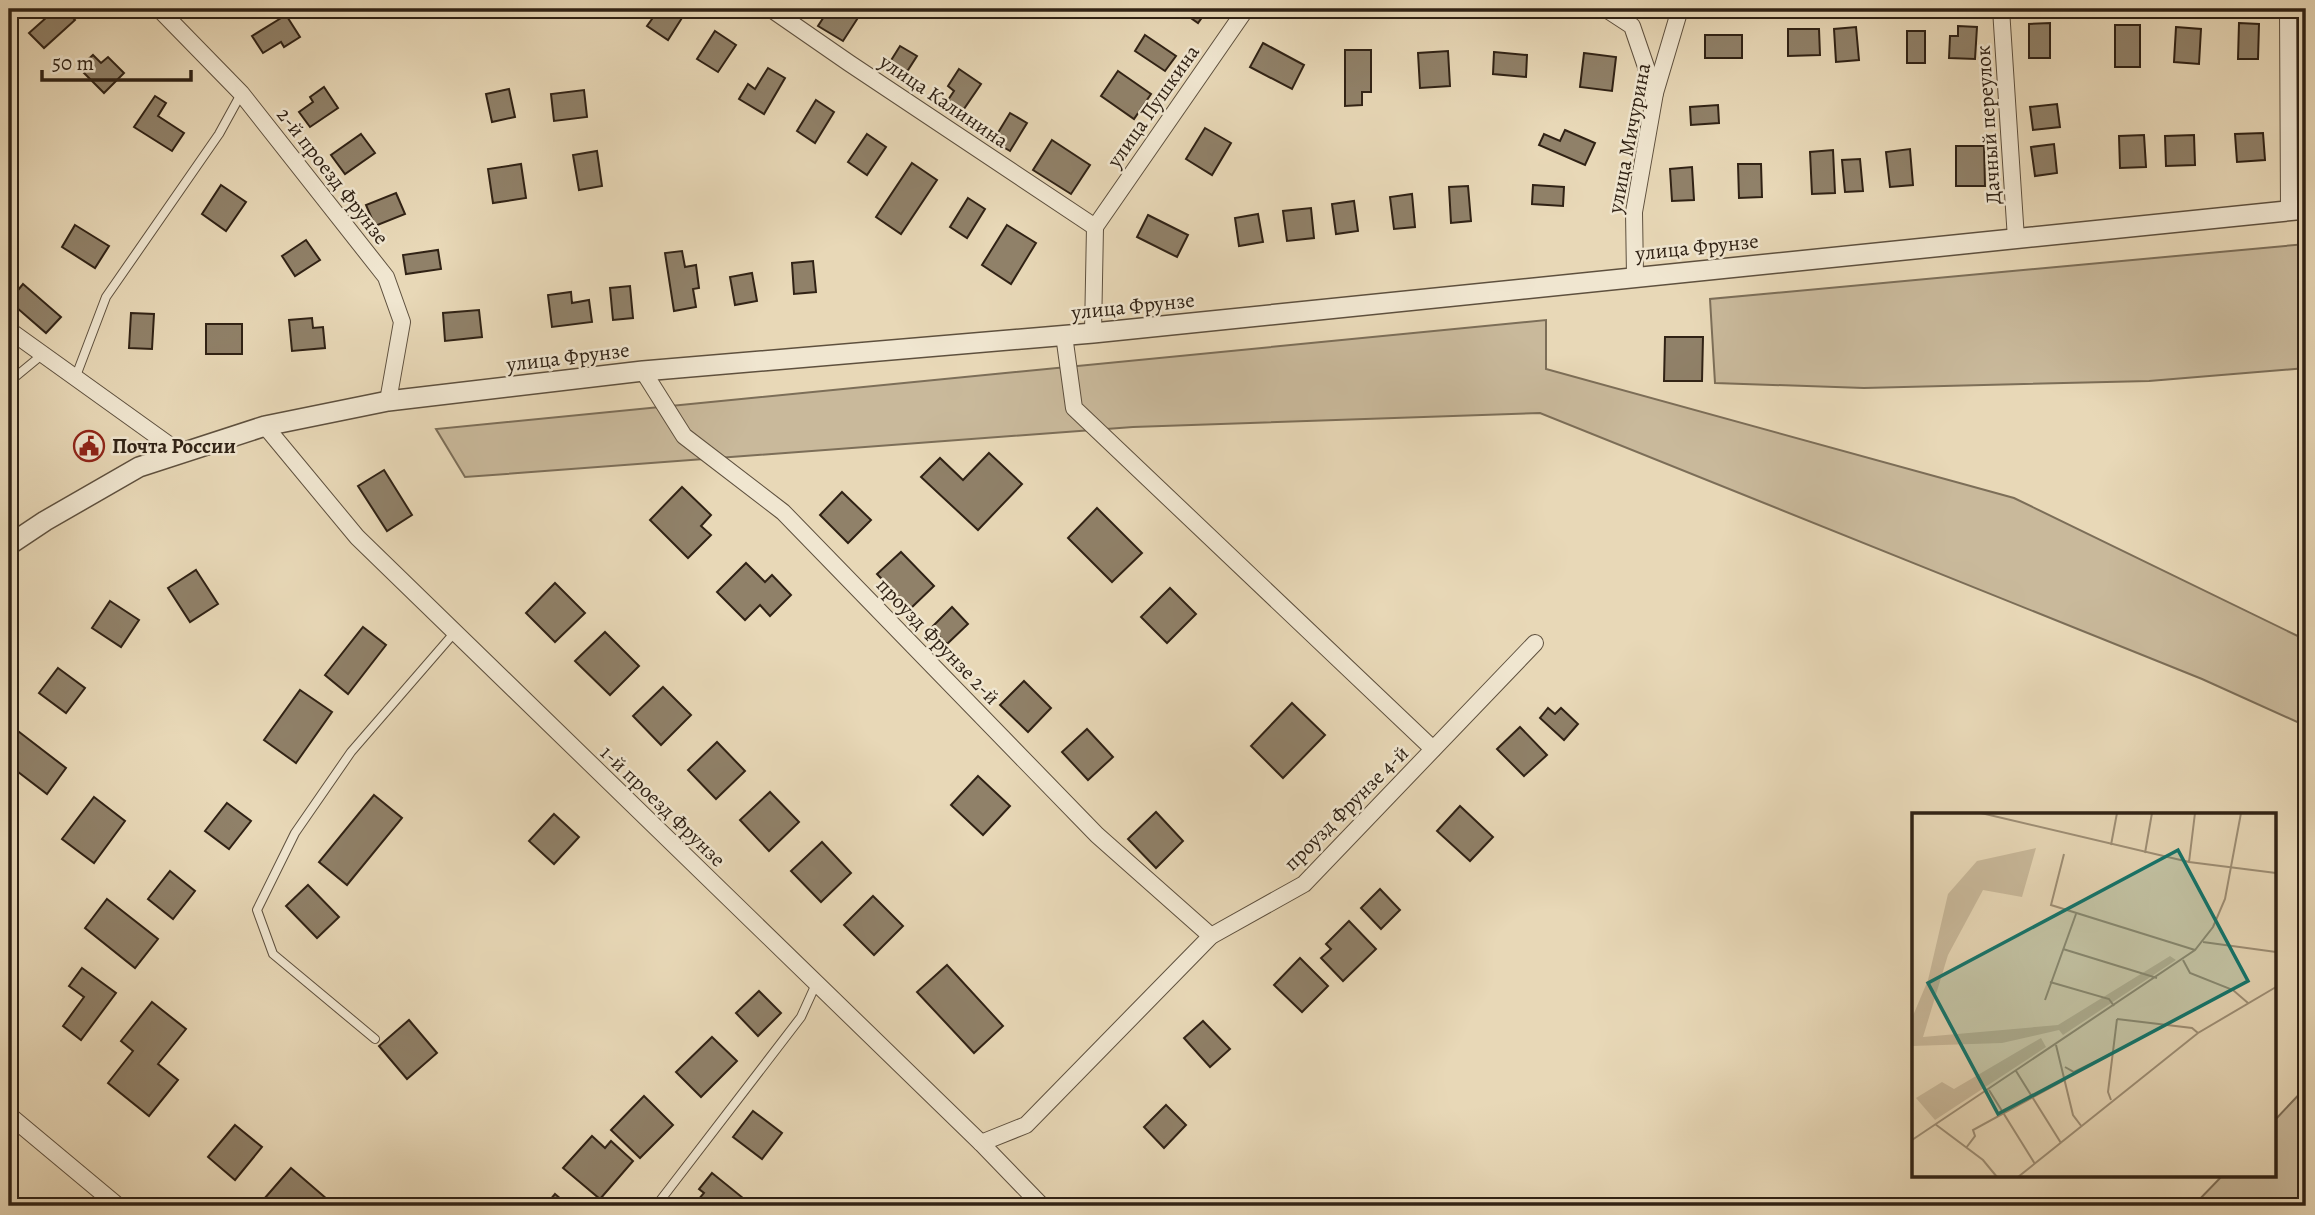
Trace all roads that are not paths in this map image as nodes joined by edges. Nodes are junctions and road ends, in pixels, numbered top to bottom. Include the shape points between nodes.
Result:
1 (159, 9) edge
2 (771, 9) edge
3 (1247, 9) edge
4 (1606, 9) edge
5 (1680, 9) edge
6 (2001, 9) edge
7 (2288, 9) edge
8 (242, 93) junction
9 (1655, 93) junction
10 (2298, 210) edge
11 (1094, 227) junction
12 (2016, 239) junction
13 (1635, 276) junction
14 (9, 330) edge
15 (1093, 333) junction
16 (1065, 335) junction
17 (43, 354) junction
18 (643, 371) junction
19 (76, 376) junction
20 (9, 382) edge
21 (388, 401) junction
22 (265, 426) junction
23 (179, 452) junction
24 (9, 545) edge
25 (455, 632) junction
26 (1535, 643) dead end
27 (1433, 749) junction
28 (1211, 936) junction
29 (816, 984) junction
30 (375, 1039) dead end
31 (9, 1115) edge
32 (981, 1143) junction
33 (118, 1206) edge
34 (656, 1206) edge
35 (1042, 1206) edge

1 - 8 street, 2-й проезд Фрунзе
2 - 11 street, улица Калинина
3 - 11 street, улица Пушкина
4 - 9 street via 1632,26
5 - 9 street, улица Мичурина
6 - 12 street, Дачный переулок
7 - 10 street
8 - 19 lane via 219,134 106,297
8 - 21 street, 2-й проезд Фрунзе via 386,276 402,322
9 - 13 street, улица Мичурина via 1634,212
10 - 12 street, улица Фрунзе
11 - 15 street
12 - 13 street, улица Фрунзе
13 - 15 street, улица Фрунзе
14 - 17 street
15 - 16 street, улица Фрунзе
16 - 18 street, улица Фрунзе
16 - 27 street via 1074,408
17 - 19 street
17 - 20 lane
18 - 21 street, улица Фрунзе
18 - 28 street, проузд Фрунзе 2-й via 684,436 783,512 1097,835
19 - 23 street
21 - 22 street, улица Фрунзе
22 - 23 street, улица Фрунзе
22 - 25 street, 1-й проезд Фрунзе via 357,537
23 - 24 street, улица Фрунзе via 139,467
25 - 29 street, 1-й проезд Фрунзе
25 - 30 lane via 351,751 295,833 257,911 273,954
26 - 27 street, проузд Фрунзе 4-й
27 - 28 street, проузд Фрунзе 4-й via 1304,884
28 - 32 street, проузд Фрунзе 4-й via 1026,1125
29 - 32 street, 1-й проезд Фрунзе
29 - 34 lane via 801,1017
31 - 33 street
32 - 35 street, 1-й проезд Фрунзе

